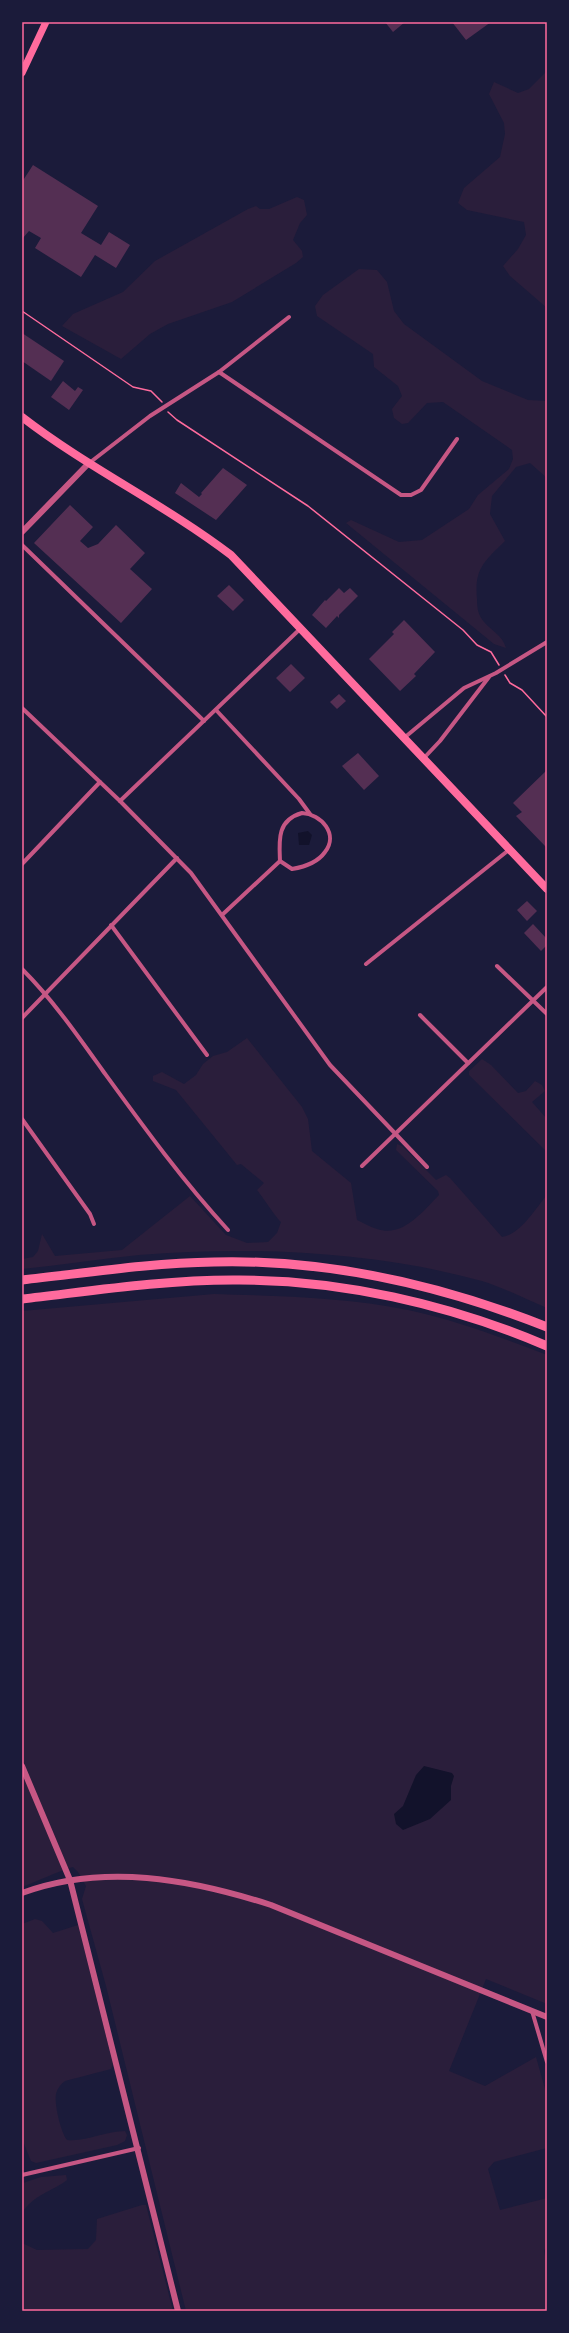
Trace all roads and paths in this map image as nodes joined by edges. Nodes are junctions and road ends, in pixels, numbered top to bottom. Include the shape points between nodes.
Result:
1 (46, 22) edge
2 (22, 73) edge
3 (22, 311) edge
4 (289, 317) dead end
5 (219, 372) junction
6 (162, 402) dead end
7 (167, 410) dead end
8 (22, 417) edge
9 (458, 439) dead end
10 (88, 464) junction
11 (22, 532) edge
12 (22, 545) edge
13 (300, 629) junction
14 (547, 642) edge
15 (497, 661) dead end
16 (505, 675) dead end
17 (490, 676) junction
18 (22, 708) edge
19 (216, 710) junction
20 (547, 717) edge
21 (204, 720) junction
22 (404, 739) junction
23 (423, 759) junction
24 (100, 782) junction
25 (120, 801) junction
26 (310, 814) junction
27 (510, 849) junction
28 (177, 858) junction
29 (280, 861) junction
30 (22, 864) edge
31 (547, 889) edge
32 (222, 915) junction
33 (111, 925) junction
34 (366, 964) dead end
35 (497, 966) dead end
36 (22, 969) edge
37 (547, 987) edge
38 (46, 993) junction
39 (533, 1000) junction
40 (547, 1014) edge
41 (420, 1015) dead end
42 (22, 1018) edge
43 (207, 1055) dead end
44 (468, 1063) junction
45 (22, 1119) edge
46 (394, 1133) junction
47 (362, 1166) dead end
48 (427, 1167) dead end
49 (94, 1224) dead end
50 (228, 1230) dead end
51 (22, 1280) edge
52 (22, 1299) edge
53 (547, 1327) edge
54 (547, 1346) edge
55 (22, 1766) edge
56 (70, 1880) junction
57 (22, 1893) edge
58 (532, 2011) junction
59 (547, 2017) edge
60 (547, 2062) edge
61 (139, 2148) junction
62 (22, 2175) edge
63 (178, 2311) edge

1 - 2 main road
3 - 6 path via 133,387 151,390
4 - 5 street
5 - 9 street via 401,495 411,495 421,490
5 - 10 street via 150,416
7 - 15 path via 177,420 308,506 463,630 477,645 491,652
8 - 10 highway
10 - 11 street
10 - 13 highway via 177,518 231,555
12 - 21 street
13 - 19 street
13 - 22 highway
14 - 17 street
16 - 20 path via 510,683 522,690
17 - 22 street via 464,688 447,700
17 - 23 street
18 - 24 street
19 - 21 street
19 - 26 street
21 - 25 street
22 - 23 highway
23 - 27 highway
24 - 25 street
24 - 30 street
25 - 28 street
26 - 29 street via 294,815 282,826 279,833
26 - 29 street via 318,817 328,829 329,845 325,853 313,862 292,869
27 - 31 highway
27 - 34 street
28 - 32 street
28 - 33 street
29 - 32 street
32 - 46 street via 319,1052
33 - 38 street
33 - 43 street
35 - 39 street
36 - 38 street
37 - 39 street
38 - 42 street
38 - 50 street via 157,1146 194,1193
39 - 40 street
39 - 44 street
41 - 44 street
44 - 46 street
45 - 49 street via 90,1214
46 - 47 street
46 - 48 street
51 - 53 highway via 192,1262 290,1264 348,1271 417,1286 499,1308
52 - 54 highway via 195,1281 294,1282 350,1290 432,1307 484,1322
55 - 56 street
56 - 57 street
56 - 58 street via 100,1876 140,1876 237,1894 271,1905
56 - 61 street
58 - 59 street
58 - 60 street
61 - 62 street
61 - 63 street

